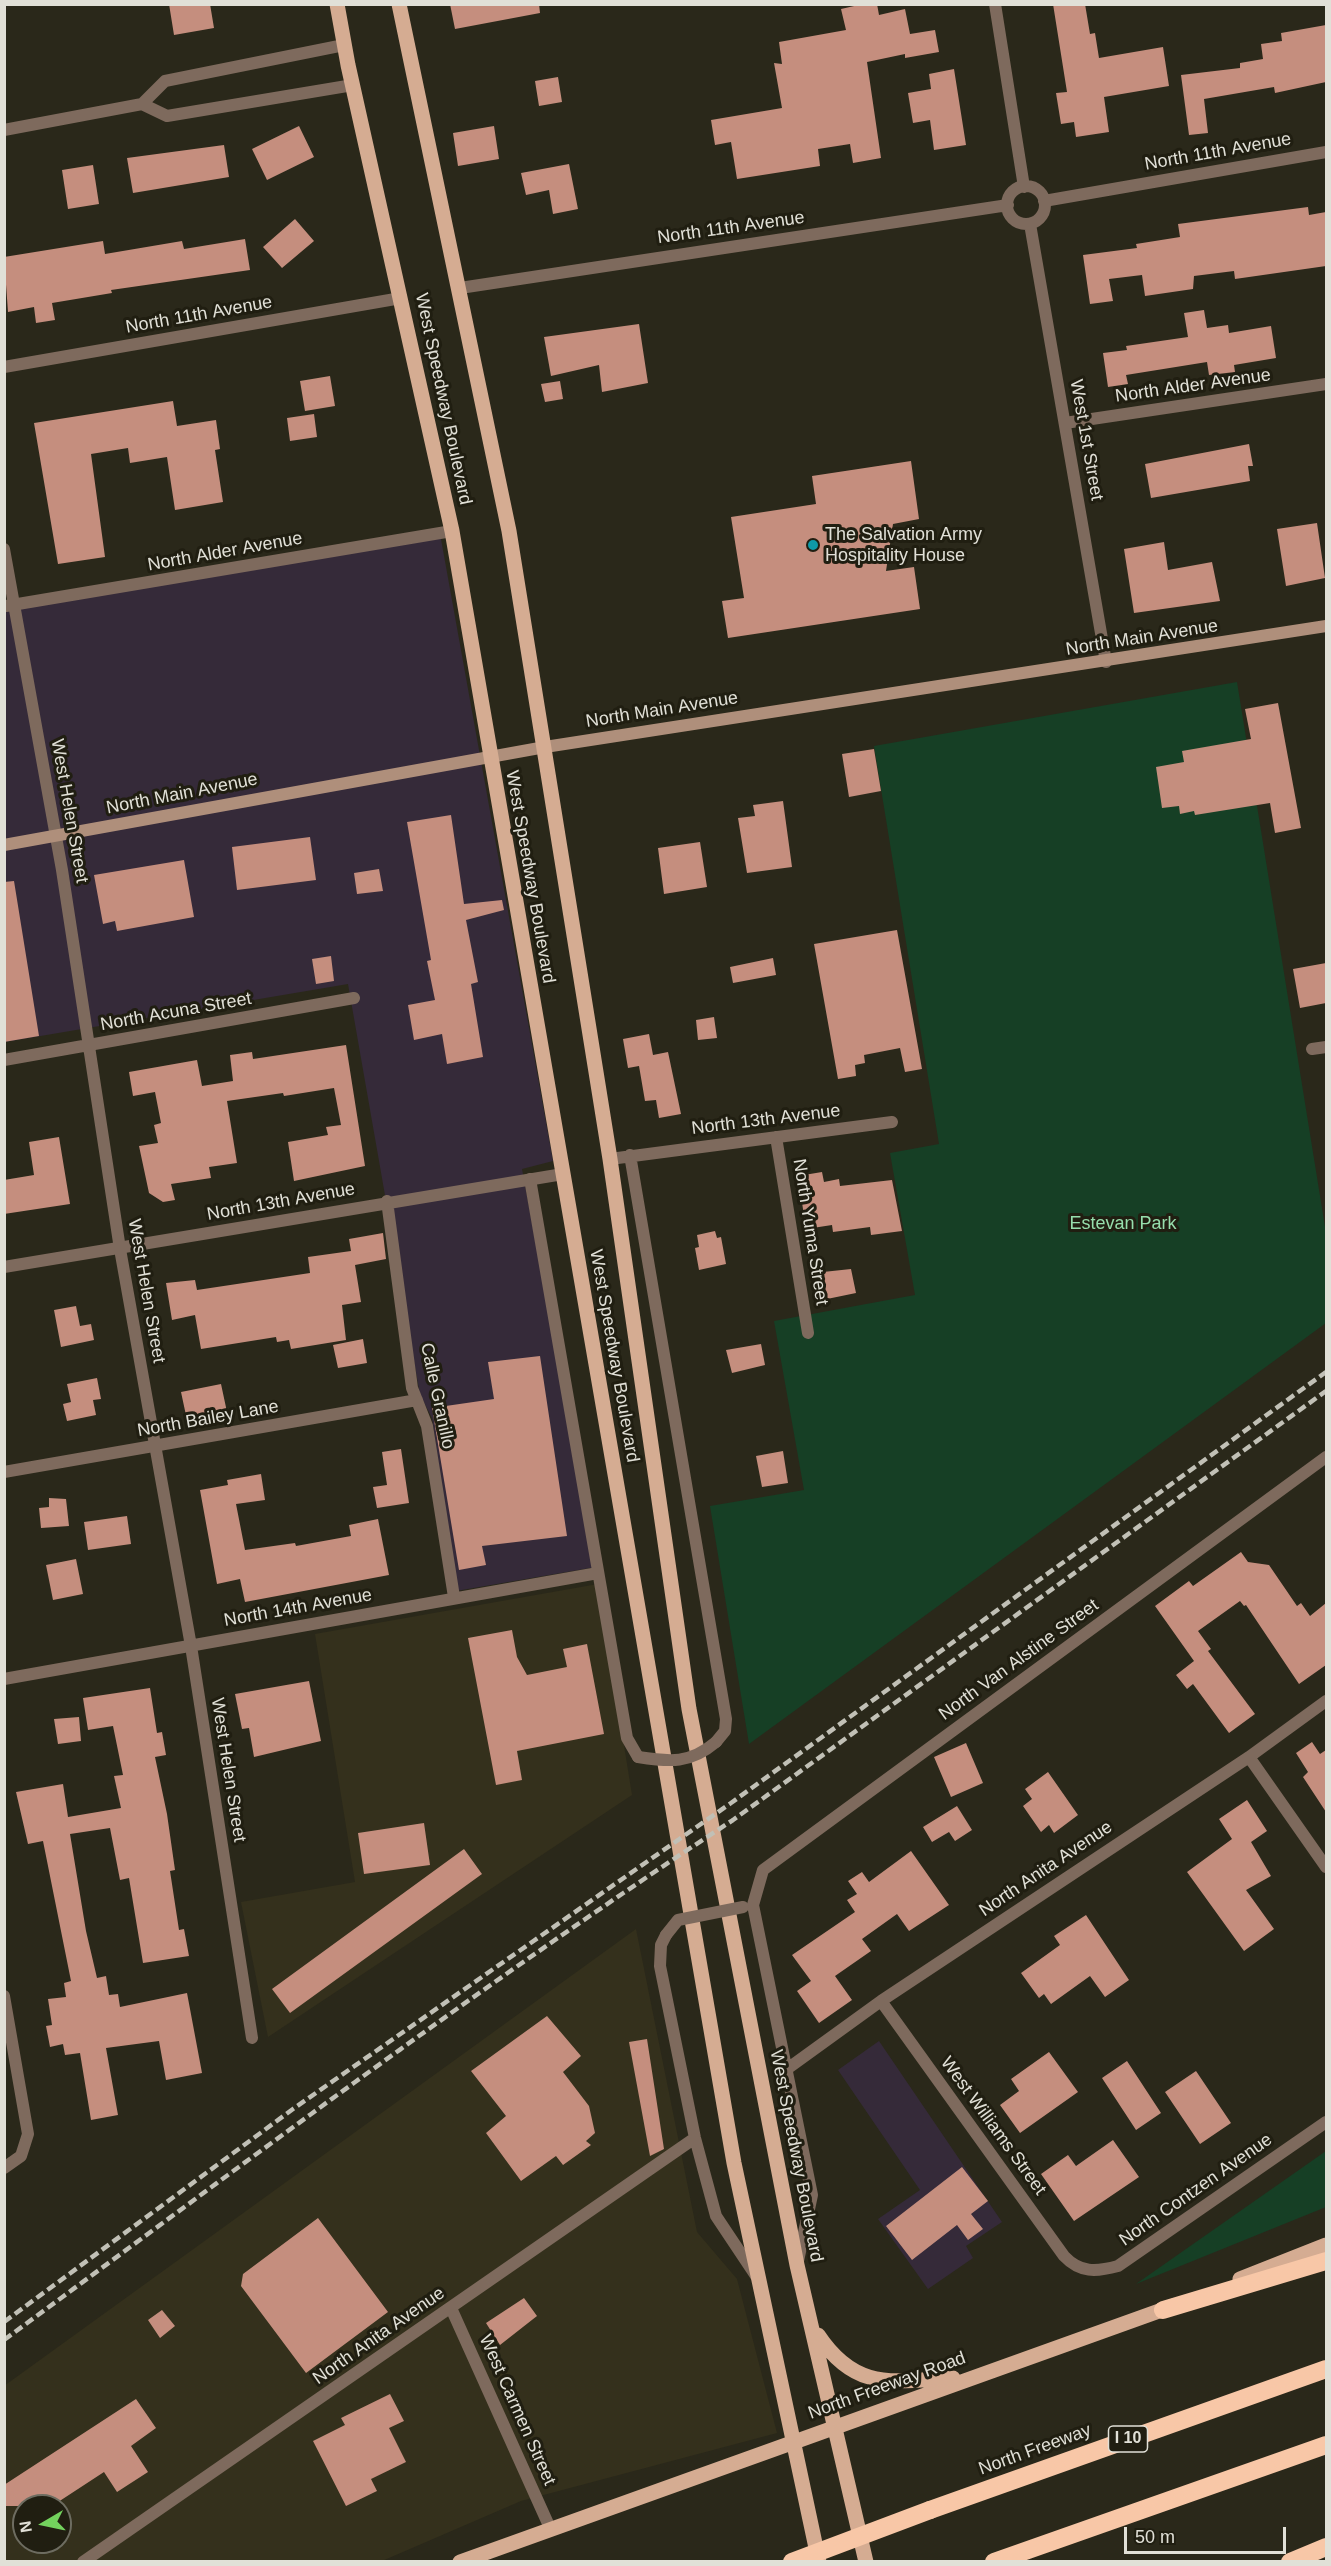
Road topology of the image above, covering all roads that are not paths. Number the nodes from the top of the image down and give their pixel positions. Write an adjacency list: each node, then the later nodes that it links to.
1 (337, 4): 4 (main road, West Speedway Boulevard)
2 (399, 4): 13 (main road, West Speedway Boulevard)
3 (995, 4): 9 (street)
4 (344, 45): 5 (main road, West Speedway Boulevard); 6 (street)
5 (352, 86): 6 (street); 14 (main road, West Speedway Boulevard)
6 (142, 104): 7 (street)
7 (4, 130)
8 (1326, 152): 10 (street, North 11th Avenue)
9 (1024, 187): 10 (street); 11 (street)
10 (1044, 201): 12 (street)
11 (1008, 205): 12 (street); 13 (street, North 11th Avenue)
12 (1029, 224): 17 (street, West 1st Street)
13 (460, 288): 23 (main road, West Speedway Boulevard)
14 (401, 298): 15 (street, North 11th Avenue); 18 (main road, West Speedway Boulevard)
15 (4, 367)
16 (1326, 384): 17 (street, North Alder Avenue)
17 (1065, 423): 22 (street, West 1st Street)
18 (452, 531): 20 (street, North Alder Avenue); 24 (main road, West Speedway Boulevard)
19 (4, 549): 20 (street, West Helen Street)
20 (8, 606): 25 (street, West Helen Street)
21 (1326, 626): 22 (main road, North Main Avenue)
22 (1106, 662): 23 (main road, North Main Avenue)
23 (545, 747): 24 (main road, North Main Avenue); 35 (main road, West Speedway Boulevard)
24 (489, 757): 25 (main road, North Main Avenue); 36 (main road, West Speedway Boulevard)
25 (56, 836): 26 (main road, North Main Avenue); 28 (street, West Helen Street)
26 (4, 845)
27 (354, 998): 28 (street, North Acuna Street)
28 (88, 1046): 31 (street, North Acuna Street); 39 (street, West Helen Street)
29 (1326, 1047): 30 (street)
30 (1312, 1050)
31 (4, 1060)
32 (892, 1122): 33 (street, North 13th Avenue)
33 (776, 1137): 34 (street, North 13th Avenue); 41 (street, North Yuma Street)
34 (630, 1155): 35 (street, North 13th Avenue); 46 (street, bridge)
35 (610, 1159): 63 (main road, West Speedway Boulevard)
36 (563, 1174): 37 (street, North 13th Avenue); 65 (main road, West Speedway Boulevard)
37 (530, 1179): 38 (street, North 13th Avenue); 46 (street)
38 (387, 1201): 39 (street, North 13th Avenue); 42 (street, Calle Granillo)
39 (120, 1249): 40 (street, North 13th Avenue); 43 (street, West Helen Street)
40 (4, 1267)
41 (808, 1333)
42 (417, 1400): 43 (street, North Bailey Lane); 47 (street, Calle Granillo)
43 (154, 1447): 45 (street, North Bailey Lane); 48 (street, West Helen Street)
44 (1326, 1457): 53 (street, North Van Alstine Street)
45 (4, 1472)
46 (598, 1573): 47 (street, North 14th Avenue)
47 (454, 1597): 48 (street, North 14th Avenue)
48 (191, 1646): 49 (street, North 14th Avenue); 56 (street, West Helen Street)
49 (4, 1679)
50 (1326, 1701): 51 (street, North Anita Avenue)
51 (1249, 1757): 52 (street); 55 (street, North Anita Avenue)
52 (1326, 1867)
53 (748, 1906): 57 (street); 59 (street, bridge)
54 (4, 1996): 60 (street)
55 (881, 2001): 57 (street, North Anita Avenue); 64 (street, West Williams Street)
56 (252, 2038)
57 (787, 2068): 63 (street)
58 (1326, 2122): 64 (street, North Contzen Avenue)
59 (695, 2138): 65 (street); 66 (street, North Anita Avenue)
60 (4, 2168)
61 (1326, 2245): 67 (main road, North Freeway Road)
62 (1326, 2261): 67 (highway)
63 (797, 2265): 68 (main road, West Speedway Boulevard)
64 (1080, 2268)
65 (756, 2276): 72 (main road, West Speedway Boulevard)
66 (451, 2308): 74 (street, West Carmen Street); 76 (street, North Anita Avenue)
67 (1163, 2310): 70 (main road, North Freeway Road)
68 (811, 2325): 70 (main road); 71 (main road, West Speedway Boulevard)
69 (1326, 2369): 78 (highway, North Freeway / I 10, bridge)
70 (969, 2377): 71 (main road, North Freeway Road)
71 (836, 2426): 72 (main road, North Freeway Road); 80 (main road, West Speedway Boulevard)
72 (793, 2442): 74 (main road, North Freeway Road); 79 (main road, West Speedway Boulevard)
73 (1326, 2445): 81 (highway)
74 (550, 2528): 77 (main road, North Freeway Road)
75 (1326, 2547): 82 (highway)
76 (83, 2562)
77 (460, 2562)
78 (792, 2562)
79 (819, 2562)
80 (866, 2562)
81 (994, 2562)
82 (1290, 2562)

